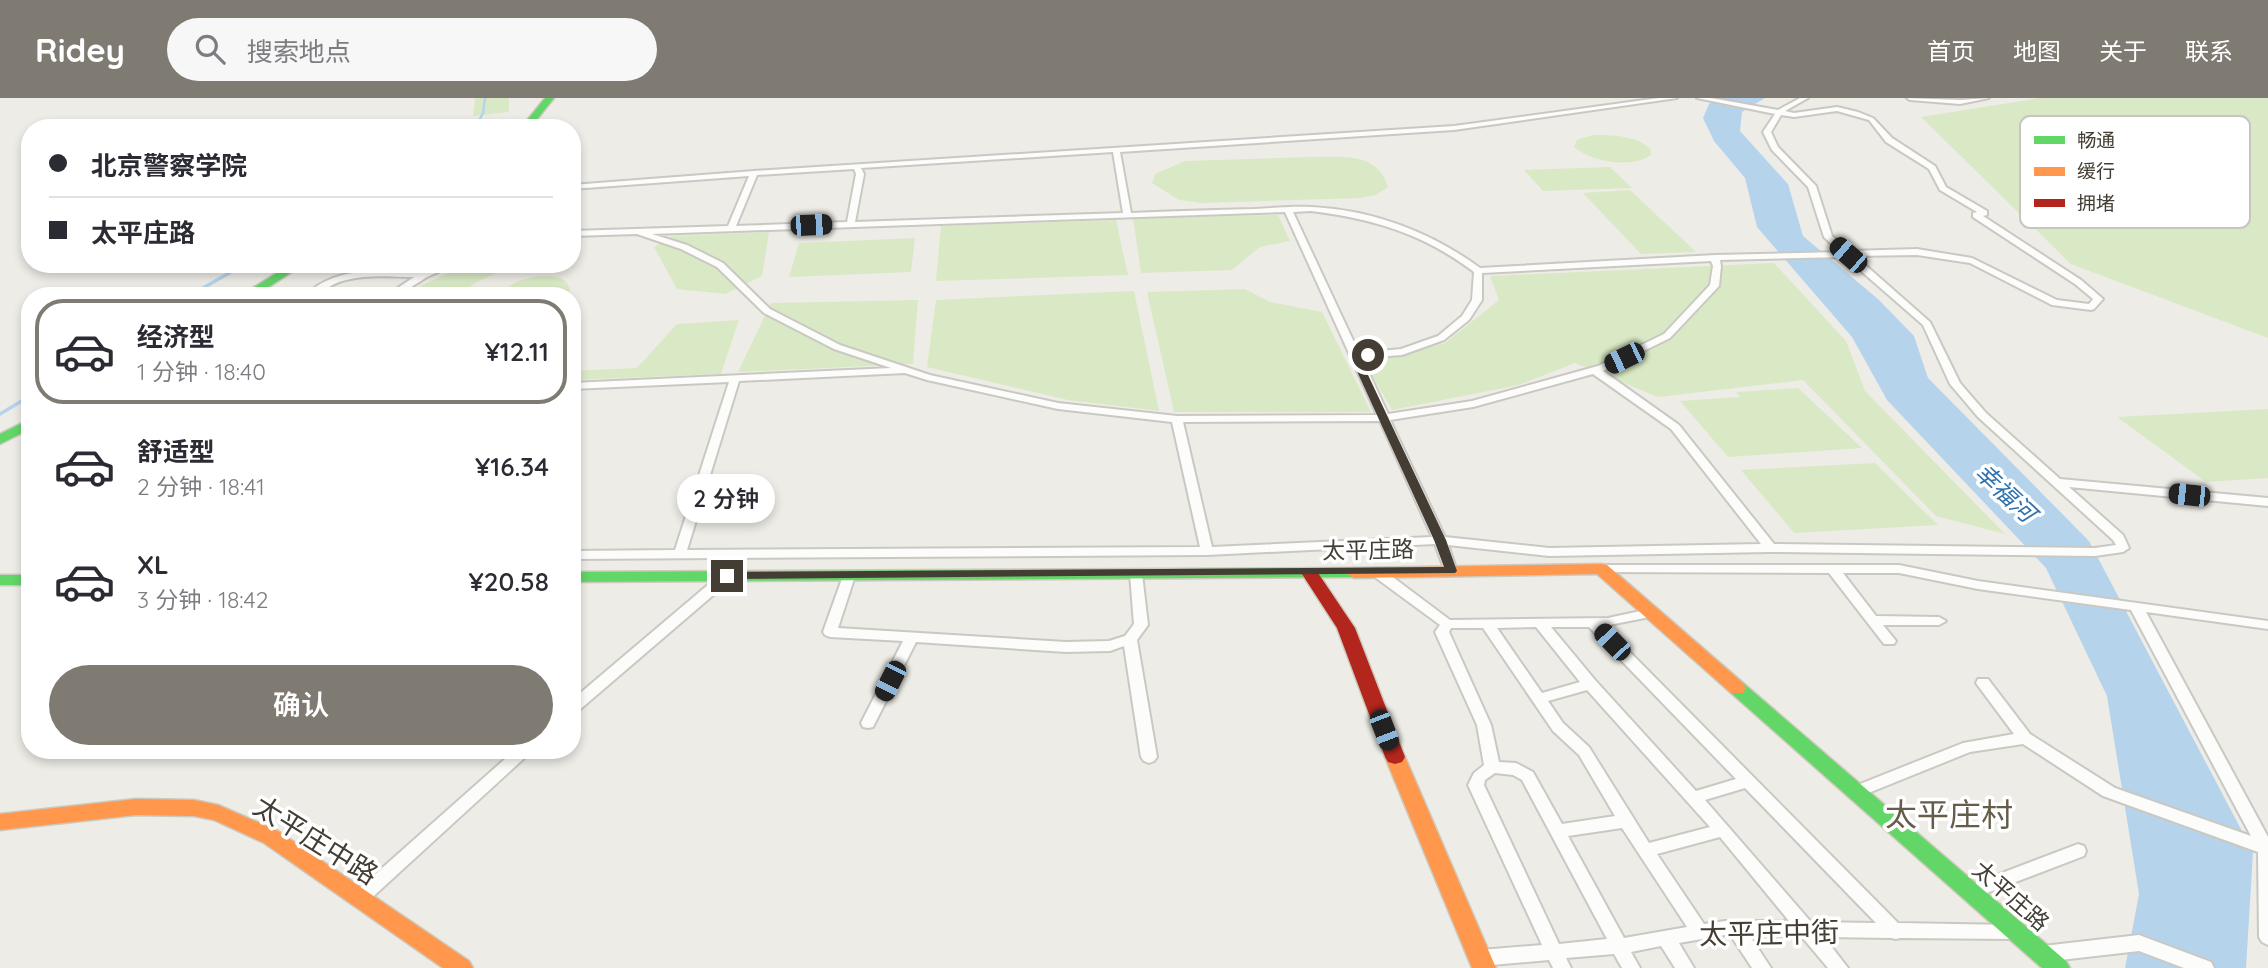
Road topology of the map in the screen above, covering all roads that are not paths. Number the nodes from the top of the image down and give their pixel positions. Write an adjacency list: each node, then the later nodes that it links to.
1 (550, 98): 10 (street)
2 (1674, 98): 11 (street)
3 (1700, 98): 9 (street)
4 (1805, 98): 9 (street)
5 (1910, 98): 8 (street)
6 (1935, 98): 7 (street)
7 (1962, 98)
8 (1986, 98)
9 (1773, 111): 22 (street); 22 (street)
10 (532, 119)
11 (1116, 150): 12 (street); 16 (street)
12 (857, 167): 13 (street); 17 (street)
13 (754, 173): 14 (street); 18 (street)
14 (581, 186)
15 (1288, 209): 16 (street); 25 (street); 34 (street)
16 (1127, 214): 17 (street)
17 (851, 224): 18 (street)
18 (731, 229): 19 (street)
19 (638, 232): 20 (street); 36 (street)
20 (581, 234)
21 (1834, 255): 22 (street); 24 (street)
22 (1848, 255): 43 (street)
23 (1715, 258): 24 (street); 25 (street); 35 (street)
24 (1769, 258)
25 (1478, 271): 34 (street)
26 (284, 273): 31 (street)
27 (341, 273): 32 (street)
28 (399, 273): 30 (street)
29 (429, 273): 30 (street)
30 (424, 275): 33 (street)
31 (261, 287)
32 (318, 287)
33 (405, 287)
34 (1355, 356): 39 (street)
35 (1595, 370): 39 (street); 46 (street)
36 (910, 371): 37 (street); 40 (street)
37 (735, 378): 38 (street); 49 (street)
38 (581, 386)
39 (1384, 418): 40 (street); 45 (street)
40 (1177, 419): 47 (street)
41 (21, 427): 42 (street)
42 (0, 440)
43 (2056, 482): 44 (street); 48 (street)
44 (2268, 502)
45 (1440, 540): 46 (street); 47 (street); 53 (street)
46 (1770, 548): 48 (street)
47 (1207, 551): 49 (street)
48 (2095, 552)
49 (680, 554): 50 (street)
50 (581, 555)
51 (1601, 569): 52 (street); 53 (street, 太平庄路); 63 (street, 太平庄路)
52 (1833, 569): 62 (street); 64 (street)
53 (1451, 571): 54 (street, 太平庄路)
54 (1377, 572): 56 (street, 太平庄路); 69 (street)
55 (1136, 574): 56 (street, 太平庄路); 58 (street, 太平庄路); 72 (street)
56 (1310, 574): 105 (street)
57 (727, 576): 58 (street, 太平庄路); 59 (street, 太平庄路); 77 (street)
58 (849, 576): 71 (street)
59 (581, 577)
60 (0, 580): 61 (street)
61 (21, 580)
62 (2133, 607): 70 (street); 91 (street)
63 (1650, 613): 66 (street); 84 (street, 太平庄路)
64 (1872, 620): 65 (street); 73 (street)
65 (1939, 621)
66 (1592, 622): 68 (street); 83 (street)
67 (1487, 623): 68 (street); 69 (street); 76 (street)
68 (1540, 623): 75 (street)
69 (1447, 624): 82 (street)
70 (2268, 625)
71 (911, 638): 72 (street); 78 (street)
72 (1130, 639): 80 (street)
73 (1889, 641)
74 (1983, 683): 79 (street)
75 (1590, 684): 76 (street); 85 (street)
76 (1539, 699): 86 (street)
77 (581, 700)
78 (868, 723)
79 (2025, 738): 84 (street); 91 (street)
80 (1149, 757)
81 (515, 759): 94 (street)
82 (1492, 767): 89 (street); 104 (street)
83 (1749, 781): 85 (street); 97 (street)
84 (1856, 792): 93 (street, 太平庄路)
85 (1693, 798): 88 (street)
86 (1626, 821): 89 (street); 90 (street)
87 (0, 822): 94 (street, 太平庄中路)
88 (1723, 830): 90 (street); 96 (street)
89 (1557, 831): 102 (street)
90 (1646, 849): 99 (street)
91 (2267, 849): 100 (street)
92 (2078, 851): 93 (street)
93 (1972, 892): 98 (street, 太平庄路)
94 (360, 898): 107 (street, 太平庄中路)
95 (1736, 929): 96 (street, 太平庄中街); 99 (street, 太平庄中街); 110 (street)
96 (1807, 930): 97 (street, 太平庄中街); 111 (street)
97 (1896, 932): 98 (street, 太平庄中街)
98 (2018, 932): 106 (street, 太平庄路)
99 (1700, 933): 101 (street, 太平庄中街)
100 (2268, 937)
101 (1666, 939): 102 (street, 太平庄中街); 109 (street)
102 (1620, 946): 104 (street, 太平庄中街); 108 (street)
103 (2156, 950): 106 (street); 112 (street)
104 (1558, 960): 105 (street, 太平庄中街)
105 (1482, 963)
106 (2053, 964)
107 (461, 968)
108 (1632, 968)
109 (1685, 968)
110 (1762, 968)
111 (1839, 968)
112 (2205, 968)

